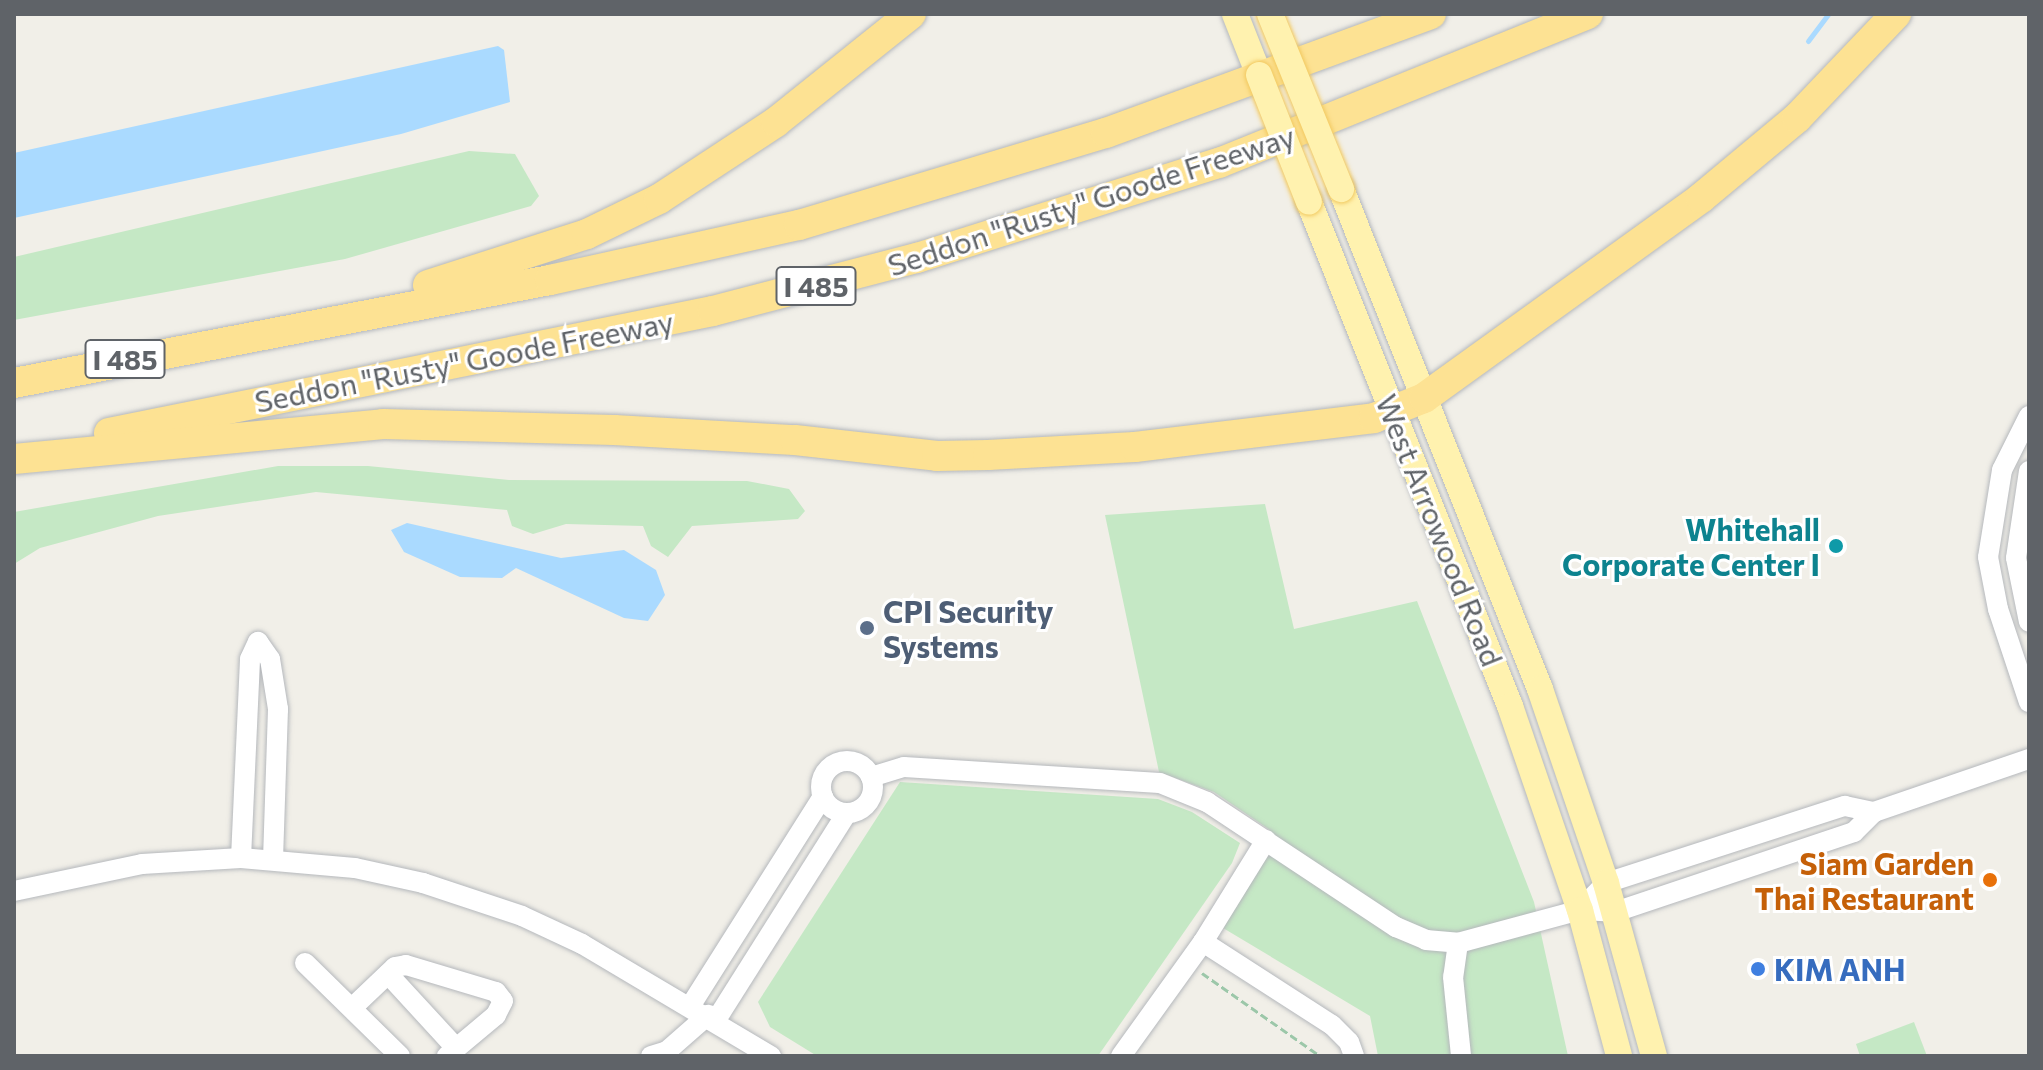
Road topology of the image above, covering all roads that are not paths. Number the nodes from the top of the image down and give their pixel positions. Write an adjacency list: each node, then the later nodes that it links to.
1 (911, 14): 7 (highway)
2 (1235, 14): 10 (main road, West Arrowood Road, bridge)
3 (1270, 14): 9 (main road, West Arrowood Road, bridge)
4 (1431, 14): 7 (highway, Seddon "Rusty" Goode Freeway / I 485)
5 (1588, 14): 12 (highway, Seddon "Rusty" Goode Freeway / I 485)
6 (1896, 14): 9 (highway)
7 (237, 336): 8 (highway, Seddon "Rusty" Goode Freeway / I 485)
8 (14, 383)
9 (1424, 398): 10 (highway); 24 (main road, West Arrowood Road)
10 (1393, 411): 12 (highway); 27 (main road, West Arrowood Road)
11 (2029, 416): 15 (street)
12 (14, 458)
13 (2029, 471): 14 (street)
14 (2029, 622)
15 (2029, 702)
16 (2029, 759): 19 (street)
17 (871, 777): 18 (street); 20 (street); 21 (street)
18 (823, 796): 20 (street); 26 (street)
19 (1874, 812): 24 (street); 28 (street)
20 (847, 813): 29 (street)
21 (1266, 840): 30 (street); 31 (street)
22 (241, 858): 23 (street); 23 (street); 25 (street)
23 (273, 859): 35 (street)
24 (1606, 883): 27 (street); 28 (main road, West Arrowood Road)
25 (14, 891)
26 (756, 901): 29 (street); 35 (street)
27 (1580, 910): 28 (street); 31 (street); 43 (main road, West Arrowood Road)
28 (1615, 912): 44 (main road, West Arrowood Road)
29 (781, 917): 35 (street)
30 (1203, 942): 40 (street); 41 (street)
31 (1458, 943): 42 (street)
32 (305, 963): 34 (street)
33 (388, 974): 34 (street); 36 (street); 36 (street)
34 (353, 1007): 37 (street)
35 (705, 1013): 38 (street); 39 (street)
36 (452, 1052)
37 (400, 1056)
38 (651, 1056)
39 (771, 1056)
40 (1121, 1056)
41 (1354, 1056)
42 (1461, 1056)
43 (1619, 1056)
44 (1654, 1056)

